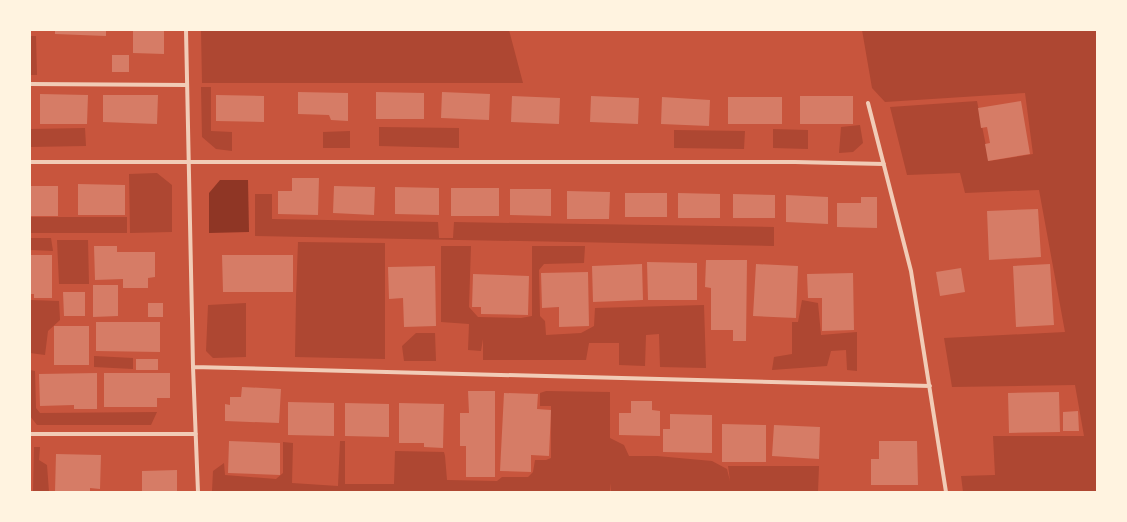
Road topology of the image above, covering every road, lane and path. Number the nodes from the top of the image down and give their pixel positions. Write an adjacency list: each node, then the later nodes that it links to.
1 (186, 30): 3 (street)
2 (30, 84): 3 (street)
3 (186, 85): 6 (street)
4 (868, 103): 7 (street)
5 (30, 162): 6 (street)
6 (189, 162): 7 (street); 8 (street)
7 (884, 164): 9 (street)
8 (194, 367): 9 (street); 11 (street)
9 (930, 386): 13 (street)
10 (30, 434): 11 (street)
11 (196, 434): 12 (street)
12 (198, 492)
13 (946, 492)

